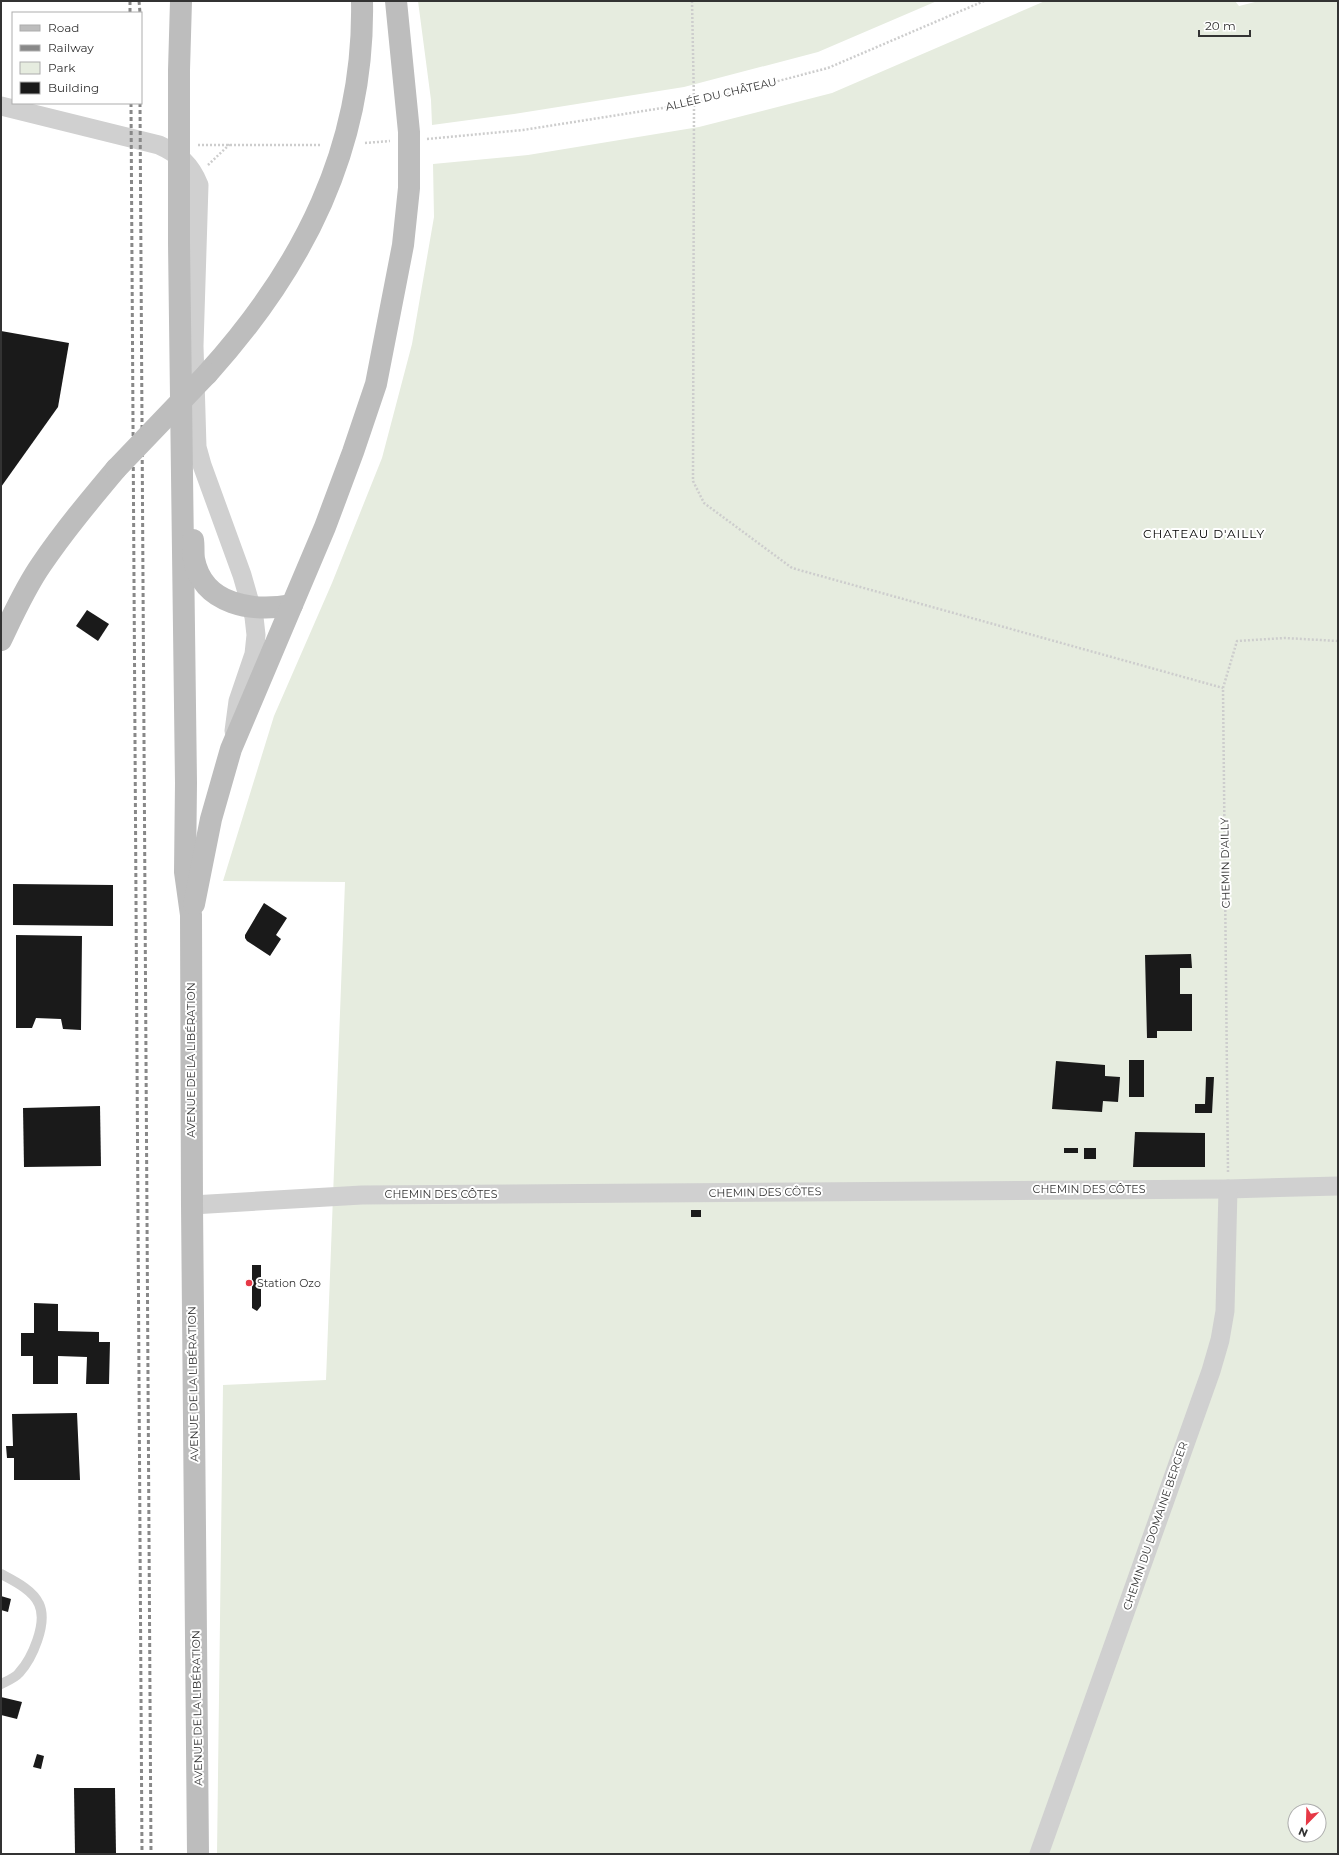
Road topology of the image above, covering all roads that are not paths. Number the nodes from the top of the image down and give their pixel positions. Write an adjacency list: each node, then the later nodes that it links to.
1 (181, 1): 5 (street)
2 (362, 1): 9 (street, bridge)
3 (396, 1): 7 (street)
4 (1, 106): 5 (street)
5 (179, 151): 6 (street); 8 (street)
6 (182, 486): 8 (street); 11 (street)
7 (292, 605): 8 (street); 10 (street)
8 (251, 607): 10 (street)
9 (1, 640)
10 (231, 749): 11 (street)
11 (191, 915): 14 (street, AVENUE DE LA LIBÉRATION)
12 (1338, 1186): 13 (street, CHEMIN DES CÔTES)
13 (1228, 1189): 14 (street, CHEMIN DES CÔTES); 18 (street, CHEMIN DU DOMAINE BERGER)
14 (192, 1205): 17 (street, AVENUE DE LA LIBÉRATION)
15 (1, 1574): 16 (lane)
16 (1, 1684)
17 (198, 1854)
18 (1039, 1854)

